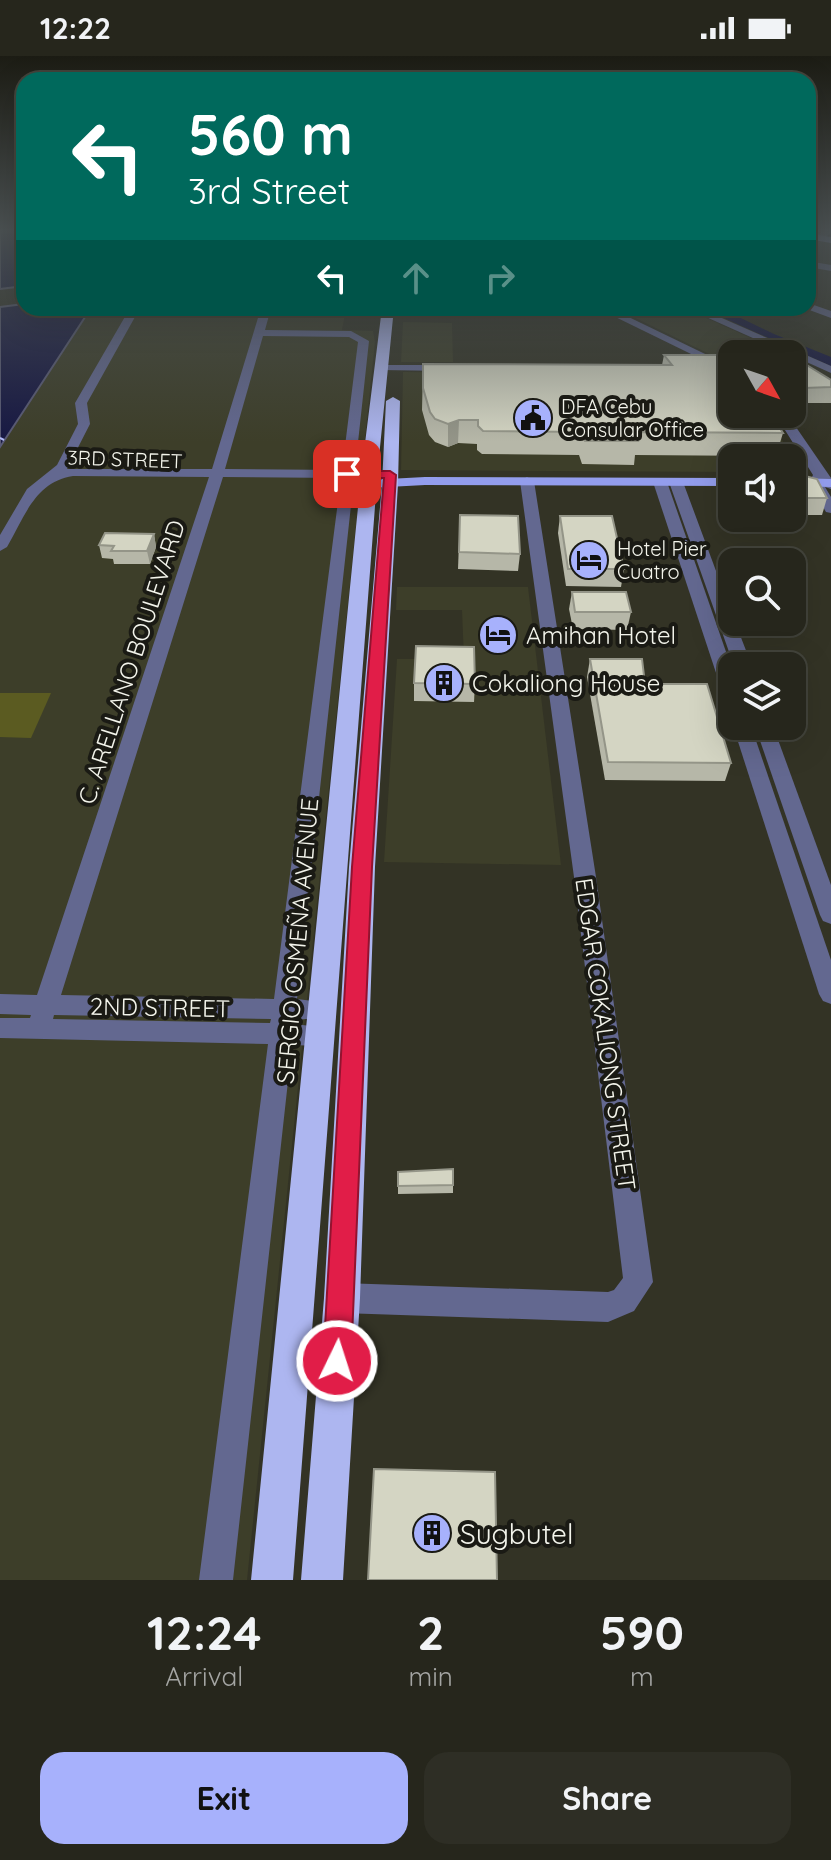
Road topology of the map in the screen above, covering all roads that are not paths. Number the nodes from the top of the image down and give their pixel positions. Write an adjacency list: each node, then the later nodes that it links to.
1 (130, 316): 17 (street)
2 (263, 316): 7 (street, C. ARELLANO BOULEVARD)
3 (388, 316): 11 (highway, SERGIO OSMEÑA AVENUE)
4 (396, 316): 11 (highway, SERGIO OSMEÑA AVENUE)
5 (619, 316): 10 (street)
6 (708, 316): 8 (street)
7 (258, 333): 18 (street, C. ARELLANO BOULEVARD); 19 (street)
8 (758, 340)
9 (806, 362): 15 (street)
10 (718, 363)
11 (389, 368): 12 (street); 19 (highway, SERGIO OSMEÑA AVENUE)
12 (460, 368)
13 (697, 368): 14 (street)
14 (718, 369)
15 (831, 370)
16 (790, 428): 21 (street)
17 (53, 475): 18 (street, 3RD STREET); 25 (street)
18 (216, 478): 19 (street, 3RD STREET); 35 (street, C. ARELLANO BOULEVARD)
19 (368, 479): 20 (main road); 36 (street); 37 (highway, SERGIO OSMEÑA AVENUE); 41 (highway, SERGIO OSMEÑA AVENUE)
20 (527, 481): 22 (main road); 41 (street, EDGAR COKALIONG STREET)
21 (825, 481): 24 (street)
22 (668, 482): 23 (main road); 26 (street); 27 (street)
23 (718, 482)
24 (831, 509)
25 (0, 547)
26 (718, 598)
27 (703, 607): 28 (street); 29 (street)
28 (718, 607)
29 (718, 652)
30 (747, 740): 33 (street)
31 (769, 740): 32 (street)
32 (831, 915)
33 (831, 994)
34 (0, 1004): 35 (street, 2ND STREET)
35 (46, 1004): 36 (street, 2ND STREET); 39 (street, C. ARELLANO BOULEVARD)
36 (285, 1009): 37 (street, 2ND STREET); 40 (street)
37 (320, 1022): 40 (street, 2ND STREET); 43 (highway, SERGIO OSMEÑA AVENUE)
38 (0, 1028): 39 (street, 2ND STREET)
39 (38, 1029): 40 (street, 2ND STREET)
40 (282, 1035): 42 (street)
41 (342, 1298): 44 (highway, SERGIO OSMEÑA AVENUE)
42 (216, 1580)
43 (272, 1580)
44 (322, 1580)

